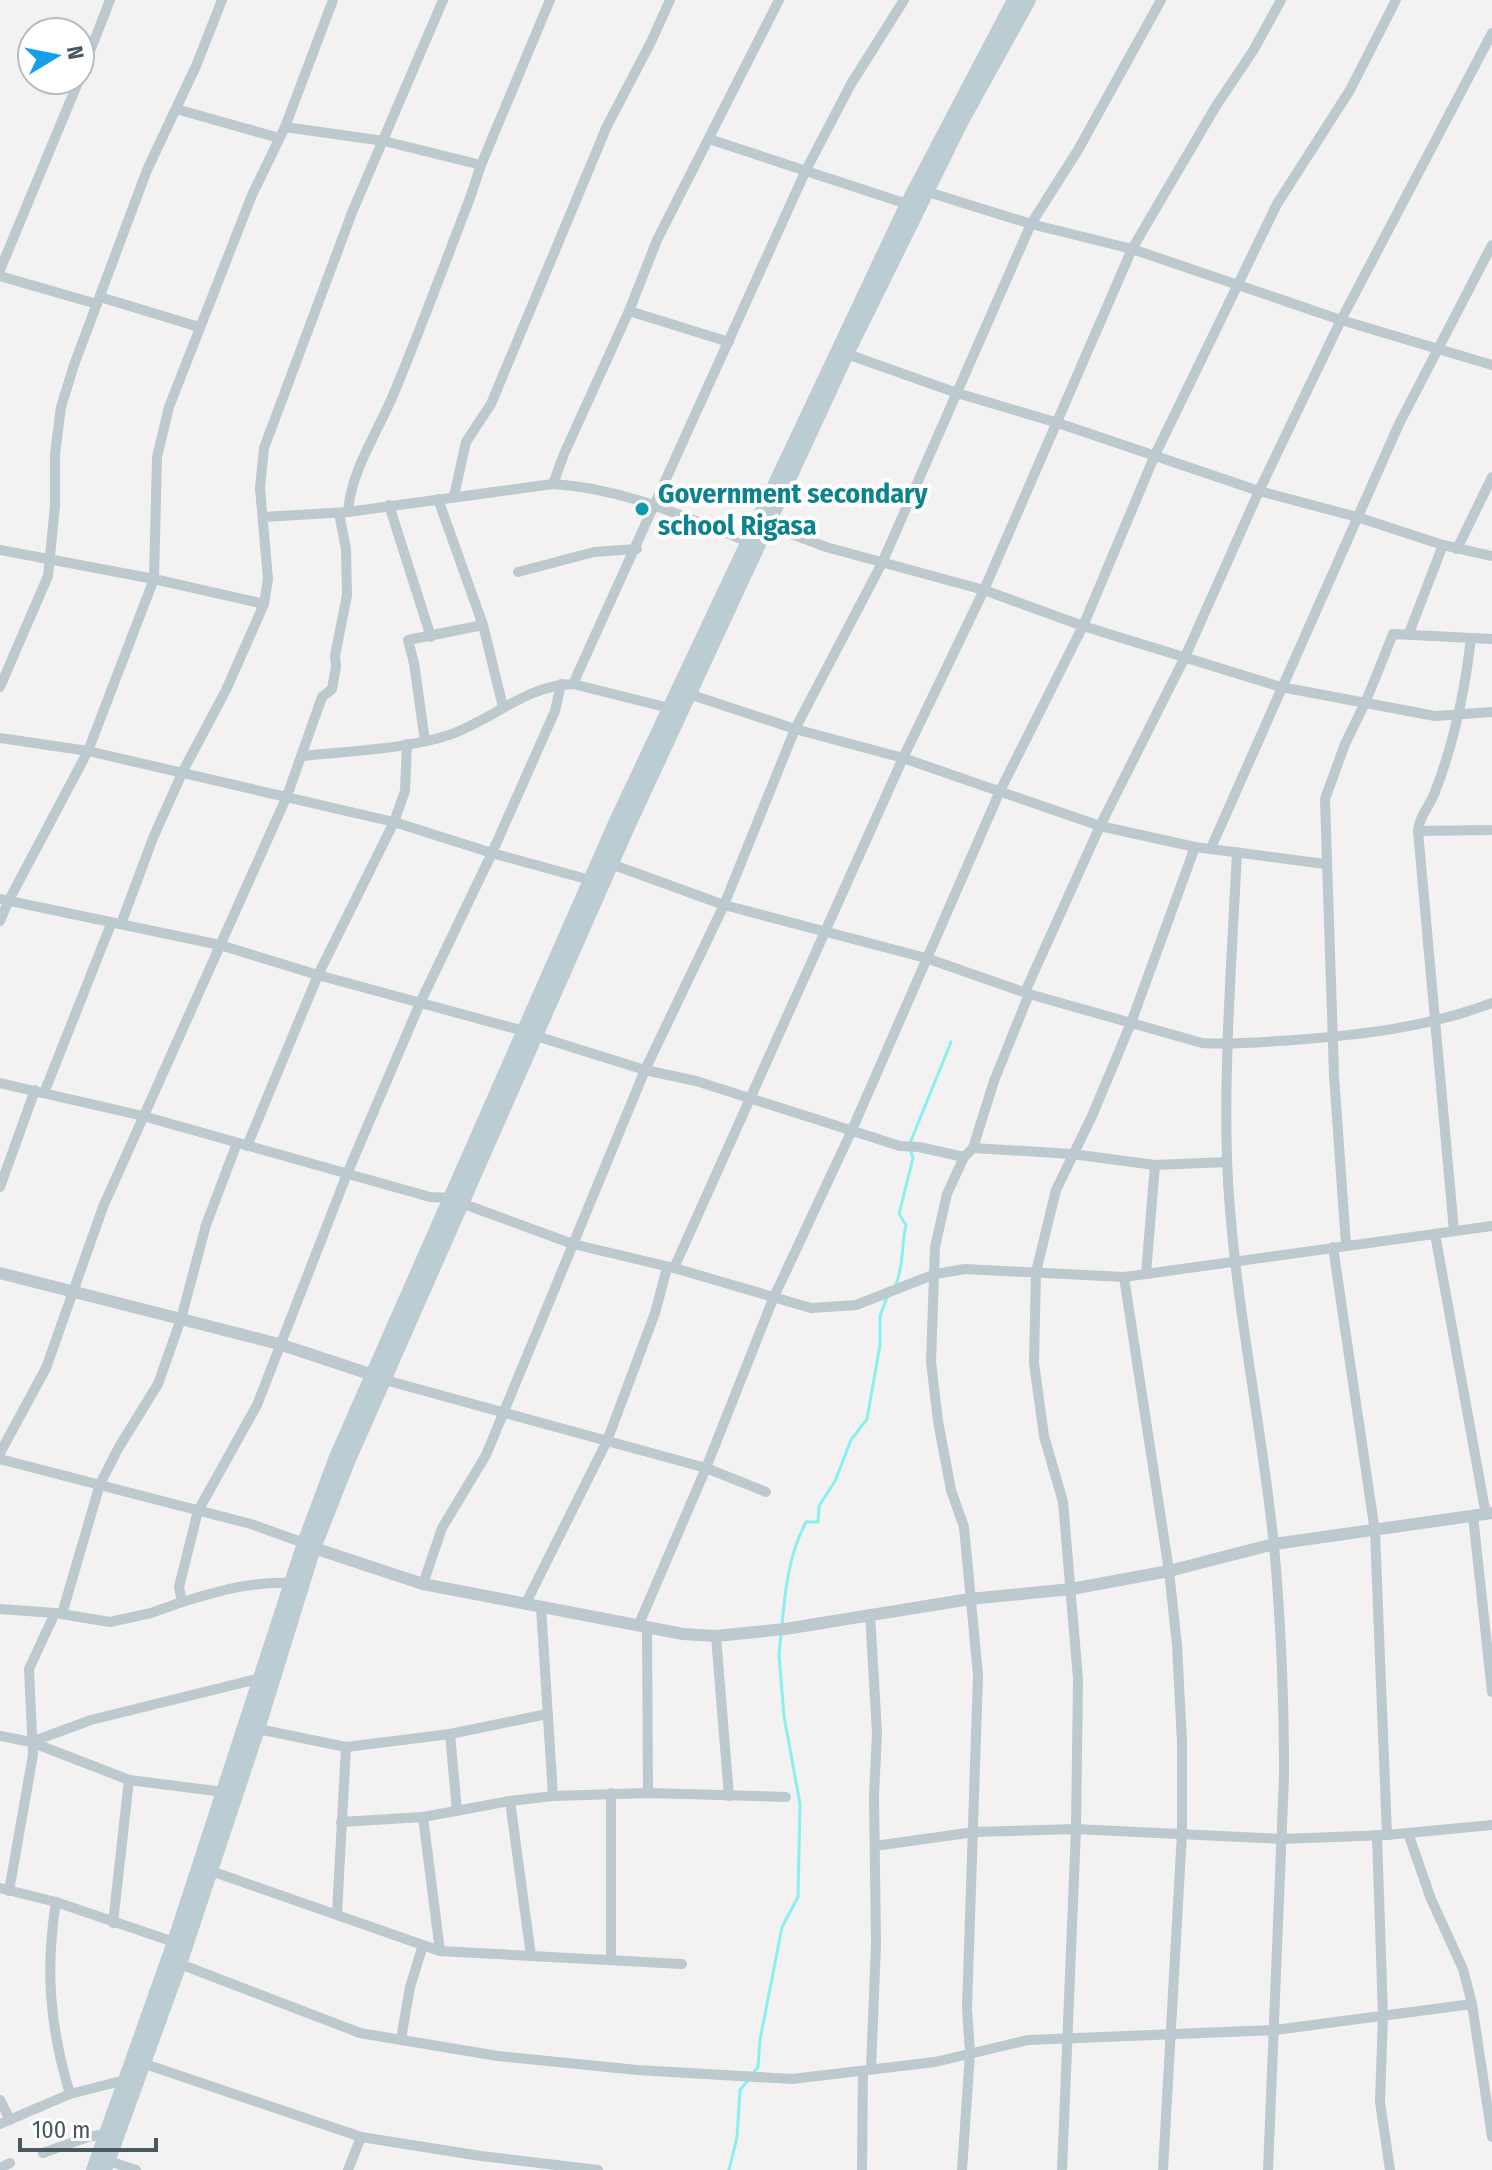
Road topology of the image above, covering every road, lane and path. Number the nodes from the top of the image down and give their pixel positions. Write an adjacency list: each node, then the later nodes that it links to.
1 (110, 0): 15 (street)
2 (222, 0): 17 (street)
3 (333, 0): 18 (street)
4 (443, 0): 21 (street)
5 (550, 0): 22 (street)
6 (670, 0): 45 (street)
7 (779, 0): 20 (street)
8 (904, 0): 23 (street)
9 (1014, 0): 25 (main road)
10 (1029, 0): 24 (main road)
11 (1161, 0): 26 (street)
12 (1281, 0): 28 (street)
13 (1396, 0): 30 (street)
14 (1492, 33): 33 (street)
15 (96, 35)
16 (72, 96): 29 (street)
17 (176, 109): 19 (street); 31 (street)
18 (285, 127): 19 (street); 21 (street)
19 (279, 138): 34 (street)
20 (709, 139): 23 (street); 32 (street)
21 (384, 141): 22 (street); 50 (street)
22 (481, 165): 49 (street)
23 (806, 170): 25 (street); 35 (street)
24 (928, 192): 26 (street); 37 (main road)
25 (907, 204): 53 (main road)
26 (1031, 224): 28 (street); 39 (street)
27 (1492, 245): 36 (street)
28 (1132, 249): 30 (street); 40 (street)
29 (0, 273): 31 (street)
30 (1238, 285): 33 (street); 41 (street)
31 (98, 300): 34 (street); 59 (street)
32 (629, 311): 35 (street); 43 (street)
33 (1341, 320): 36 (street); 44 (street)
34 (199, 327): 62 (street)
35 (729, 342): 48 (street)
36 (1438, 349): 38 (street); 51 (street)
37 (847, 354): 39 (street); 52 (main road)
38 (1492, 365)
39 (957, 393): 40 (street); 60 (street)
40 (1058, 423): 41 (street); 63 (street)
41 (1155, 455): 44 (street); 66 (street)
42 (1492, 477): 56 (street)
43 (553, 484): 45 (street); 48 (street)
44 (1259, 491): 51 (street); 71 (street)
45 (454, 496): 46 (street)
46 (438, 499): 47 (street); 65 (street)
47 (389, 505): 49 (street); 68 (street)
48 (654, 505): 53 (street); 55 (street)
49 (344, 512): 50 (street); 87 (street)
50 (263, 517): 64 (street)
51 (1357, 517): 54 (street); 75 (street)
52 (768, 525): 60 (street); 76 (main road)
53 (746, 541): 79 (main road)
54 (1443, 545): 56 (street); 67 (street)
55 (637, 549): 61 (street); 73 (street)
56 (1457, 549): 58 (street)
57 (0, 550): 59 (street)
58 (1492, 556)
59 (48, 560): 62 (street); 74 (street)
60 (882, 563): 63 (street); 82 (street)
61 (518, 572)
62 (154, 579): 64 (street); 86 (street)
63 (984, 590): 66 (street); 88 (street)
64 (264, 604): 89 (street)
65 (483, 625): 68 (street); 78 (street)
66 (1083, 626): 71 (street); 90 (street)
67 (1409, 633): 69 (street); 77 (street)
68 (431, 637): 84 (street)
69 (1471, 638): 70 (street); 81 (street)
70 (1492, 639)
71 (1185, 657): 75 (street); 93 (street)
72 (561, 684): 73 (street); 78 (street); 99 (street)
73 (573, 684): 79 (street)
74 (0, 687)
75 (1281, 687): 77 (street); 97 (street)
76 (689, 694): 82 (street); 100 (main road)
77 (1366, 701): 81 (street); 101 (street)
78 (503, 707): 84 (street)
79 (669, 708): 102 (main road)
80 (1492, 712): 81 (street)
81 (1459, 715): 95 (street)
82 (795, 729): 88 (street); 104 (street)
83 (0, 738): 86 (street)
84 (425, 741): 85 (street)
85 (407, 744): 87 (street); 92 (street)
86 (88, 751): 89 (street); 103 (street)
87 (303, 756): 91 (street)
88 (903, 758): 90 (street); 107 (street)
89 (183, 771): 91 (street); 106 (street)
90 (1000, 791): 93 (street); 109 (street)
91 (287, 796): 92 (street); 108 (street)
92 (394, 822): 99 (street); 110 (street)
93 (1100, 826): 96 (street); 111 (street)
94 (1492, 830): 95 (street)
95 (1418, 831): 114 (street)
96 (1195, 847): 97 (street); 115 (street)
97 (1211, 848): 98 (street)
98 (1237, 852): 101 (street); 118 (street)
99 (492, 853): 102 (street); 112 (street)
100 (611, 864): 104 (street); 116 (main road)
101 (1325, 864): 117 (street)
102 (590, 880): 116 (main road)
103 (4, 899): 105 (street); 106 (street)
104 (724, 905): 107 (street); 119 (street)
105 (0, 921)
106 (116, 924): 108 (street); 121 (street)
107 (827, 931): 109 (street); 122 (street)
108 (220, 945): 110 (street); 123 (street)
109 (926, 958): 111 (street); 124 (street)
110 (318, 975): 112 (street); 125 (street)
111 (1027, 993): 115 (street); 126 (street)
112 (420, 1003): 116 (street); 131 (street)
113 (1492, 1003): 114 (street)
114 (1436, 1022): 117 (street); 135 (street)
115 (1131, 1023): 118 (street); 127 (street)
116 (530, 1034): 119 (street); 133 (main road)
117 (1334, 1037): 118 (street); 138 (street)
118 (1227, 1045): 129 (street)
119 (645, 1070): 122 (street); 137 (street)
120 (0, 1083): 121 (street)
121 (40, 1092): 123 (street); 132 (street)
122 (748, 1099): 124 (street); 141 (street)
123 (143, 1116): 125 (street); 147 (street)
124 (852, 1130): 128 (street); 148 (street)
125 (242, 1145): 131 (street); 149 (street)
126 (973, 1148): 127 (street); 128 (street)
127 (1072, 1154): 130 (street); 142 (street)
128 (964, 1157): 144 (street)
129 (1227, 1162): 130 (street); 140 (street)
130 (1155, 1165): 145 (street)
131 (347, 1174): 133 (street); 150 (street)
132 (0, 1187)
133 (455, 1200): 137 (street); 151 (main road)
134 (1492, 1226): 135 (street)
135 (1454, 1231): 136 (street)
136 (1435, 1234): 138 (street); 159 (street)
137 (573, 1244): 141 (street); 152 (street)
138 (1346, 1245): 139 (street)
139 (1333, 1247): 140 (street); 161 (street)
140 (1235, 1261): 145 (street); 162 (street)
141 (671, 1268): 148 (street); 153 (street)
142 (1036, 1272): 144 (street); 146 (street); 167 (street)
143 (0, 1273): 147 (street)
144 (935, 1274): 148 (street); 168 (street)
145 (1146, 1274): 146 (street)
146 (1124, 1277): 164 (street)
147 (75, 1291): 149 (street); 154 (street)
148 (773, 1299): 155 (street)
149 (181, 1319): 150 (street); 156 (street)
150 (279, 1344): 151 (street); 158 (street)
151 (379, 1377): 152 (street); 163 (main road)
152 (502, 1413): 153 (street); 166 (street)
153 (607, 1441): 155 (street); 170 (street)
154 (0, 1456): 156 (street)
155 (706, 1468): 157 (street); 175 (street)
156 (100, 1484): 158 (street); 173 (street)
157 (766, 1492)
158 (198, 1511): 163 (street); 169 (street)
159 (1489, 1514): 160 (street)
160 (1473, 1516): 161 (street); 179 (street)
161 (1375, 1532): 162 (street); 202 (street)
162 (1274, 1544): 164 (street); 203 (street)
163 (309, 1546): 165 (main road); 166 (street); 177 (main road)
164 (1169, 1571): 167 (street); 200 (street)
165 (291, 1583): 169 (street); 177 (main road)
166 (423, 1584): 170 (street)
167 (1071, 1589): 168 (street); 198 (street)
168 (970, 1599): 174 (street); 199 (street)
169 (182, 1602): 173 (street)
170 (526, 1603): 171 (street)
171 (541, 1607): 175 (street); 180 (street)
172 (0, 1609): 173 (street)
173 (58, 1614): 184 (street)
174 (870, 1614): 176 (street); 204 (street)
175 (643, 1625): 176 (street); 189 (street)
176 (716, 1636): 191 (street)
177 (279, 1641): 178 (main road); 181 (main road)
178 (261, 1678): 184 (street); 187 (main road)
179 (1492, 1692)
180 (547, 1714): 182 (street); 190 (street)
181 (258, 1729): 185 (street); 205 (main road)
182 (450, 1734): 185 (street); 194 (street)
183 (0, 1736): 184 (street)
184 (31, 1742): 186 (street); 206 (street)
185 (346, 1747): 196 (street)
186 (129, 1780): 187 (street); 209 (street)
187 (224, 1792): 210 (main road)
188 (611, 1793): 189 (street); 190 (street); 214 (street)
189 (648, 1793): 191 (street)
190 (553, 1796): 193 (street)
191 (729, 1796): 192 (street)
192 (786, 1797)
193 (510, 1801): 194 (street); 213 (street)
194 (457, 1811): 195 (street)
195 (423, 1817): 196 (street); 212 (street)
196 (341, 1822): 208 (street)
197 (1492, 1825): 201 (street)
198 (1076, 1829): 199 (street); 200 (street); 221 (street)
199 (974, 1832): 204 (street); 223 (street)
200 (1182, 1833): 203 (street); 220 (street)
201 (1408, 1833): 202 (street); 217 (street)
202 (1382, 1835): 203 (street); 218 (street)
203 (1281, 1839): 219 (street)
204 (875, 1846): 225 (street)
205 (211, 1871): 208 (street); 215 (main road)
206 (5, 1889): 207 (street)
207 (56, 1902): 209 (street); 227 (street)
208 (337, 1913): 211 (street)
209 (113, 1923): 210 (street)
210 (174, 1942): 226 (main road)
211 (423, 1945): 212 (street); 222 (street)
212 (440, 1951): 213 (street)
213 (531, 1956): 214 (street)
214 (611, 1959): 216 (street)
215 (180, 1964): 222 (street); 224 (main road)
216 (682, 1964)
217 (1472, 2004): 218 (street); 229 (street)
218 (1383, 2016): 219 (street); 246 (street)
219 (1275, 2030): 220 (street); 245 (street)
220 (1171, 2033): 221 (street); 244 (street)
221 (1068, 2037): 223 (street); 243 (street)
222 (401, 2039): 225 (street)
223 (970, 2053): 225 (street); 242 (street)
224 (142, 2063): 232 (street); 235 (main road)
225 (867, 2070): 241 (street)
226 (125, 2080): 227 (street); 231 (main road)
227 (70, 2094): 230 (street)
228 (0, 2100): 230 (street)
229 (1491, 2120): 233 (street)
230 (5, 2122)
231 (106, 2134): 234 (street); 237 (main road)
232 (361, 2137): 236 (street); 239 (street)
233 (1492, 2137)
234 (43, 2153)
235 (107, 2165): 238 (street)
236 (586, 2169): 240 (street)
237 (93, 2170)
238 (136, 2170)
239 (348, 2170)
240 (598, 2170)
241 (862, 2170)
242 (962, 2170)
243 (1062, 2170)
244 (1163, 2170)
245 (1268, 2170)
246 (1390, 2170)

